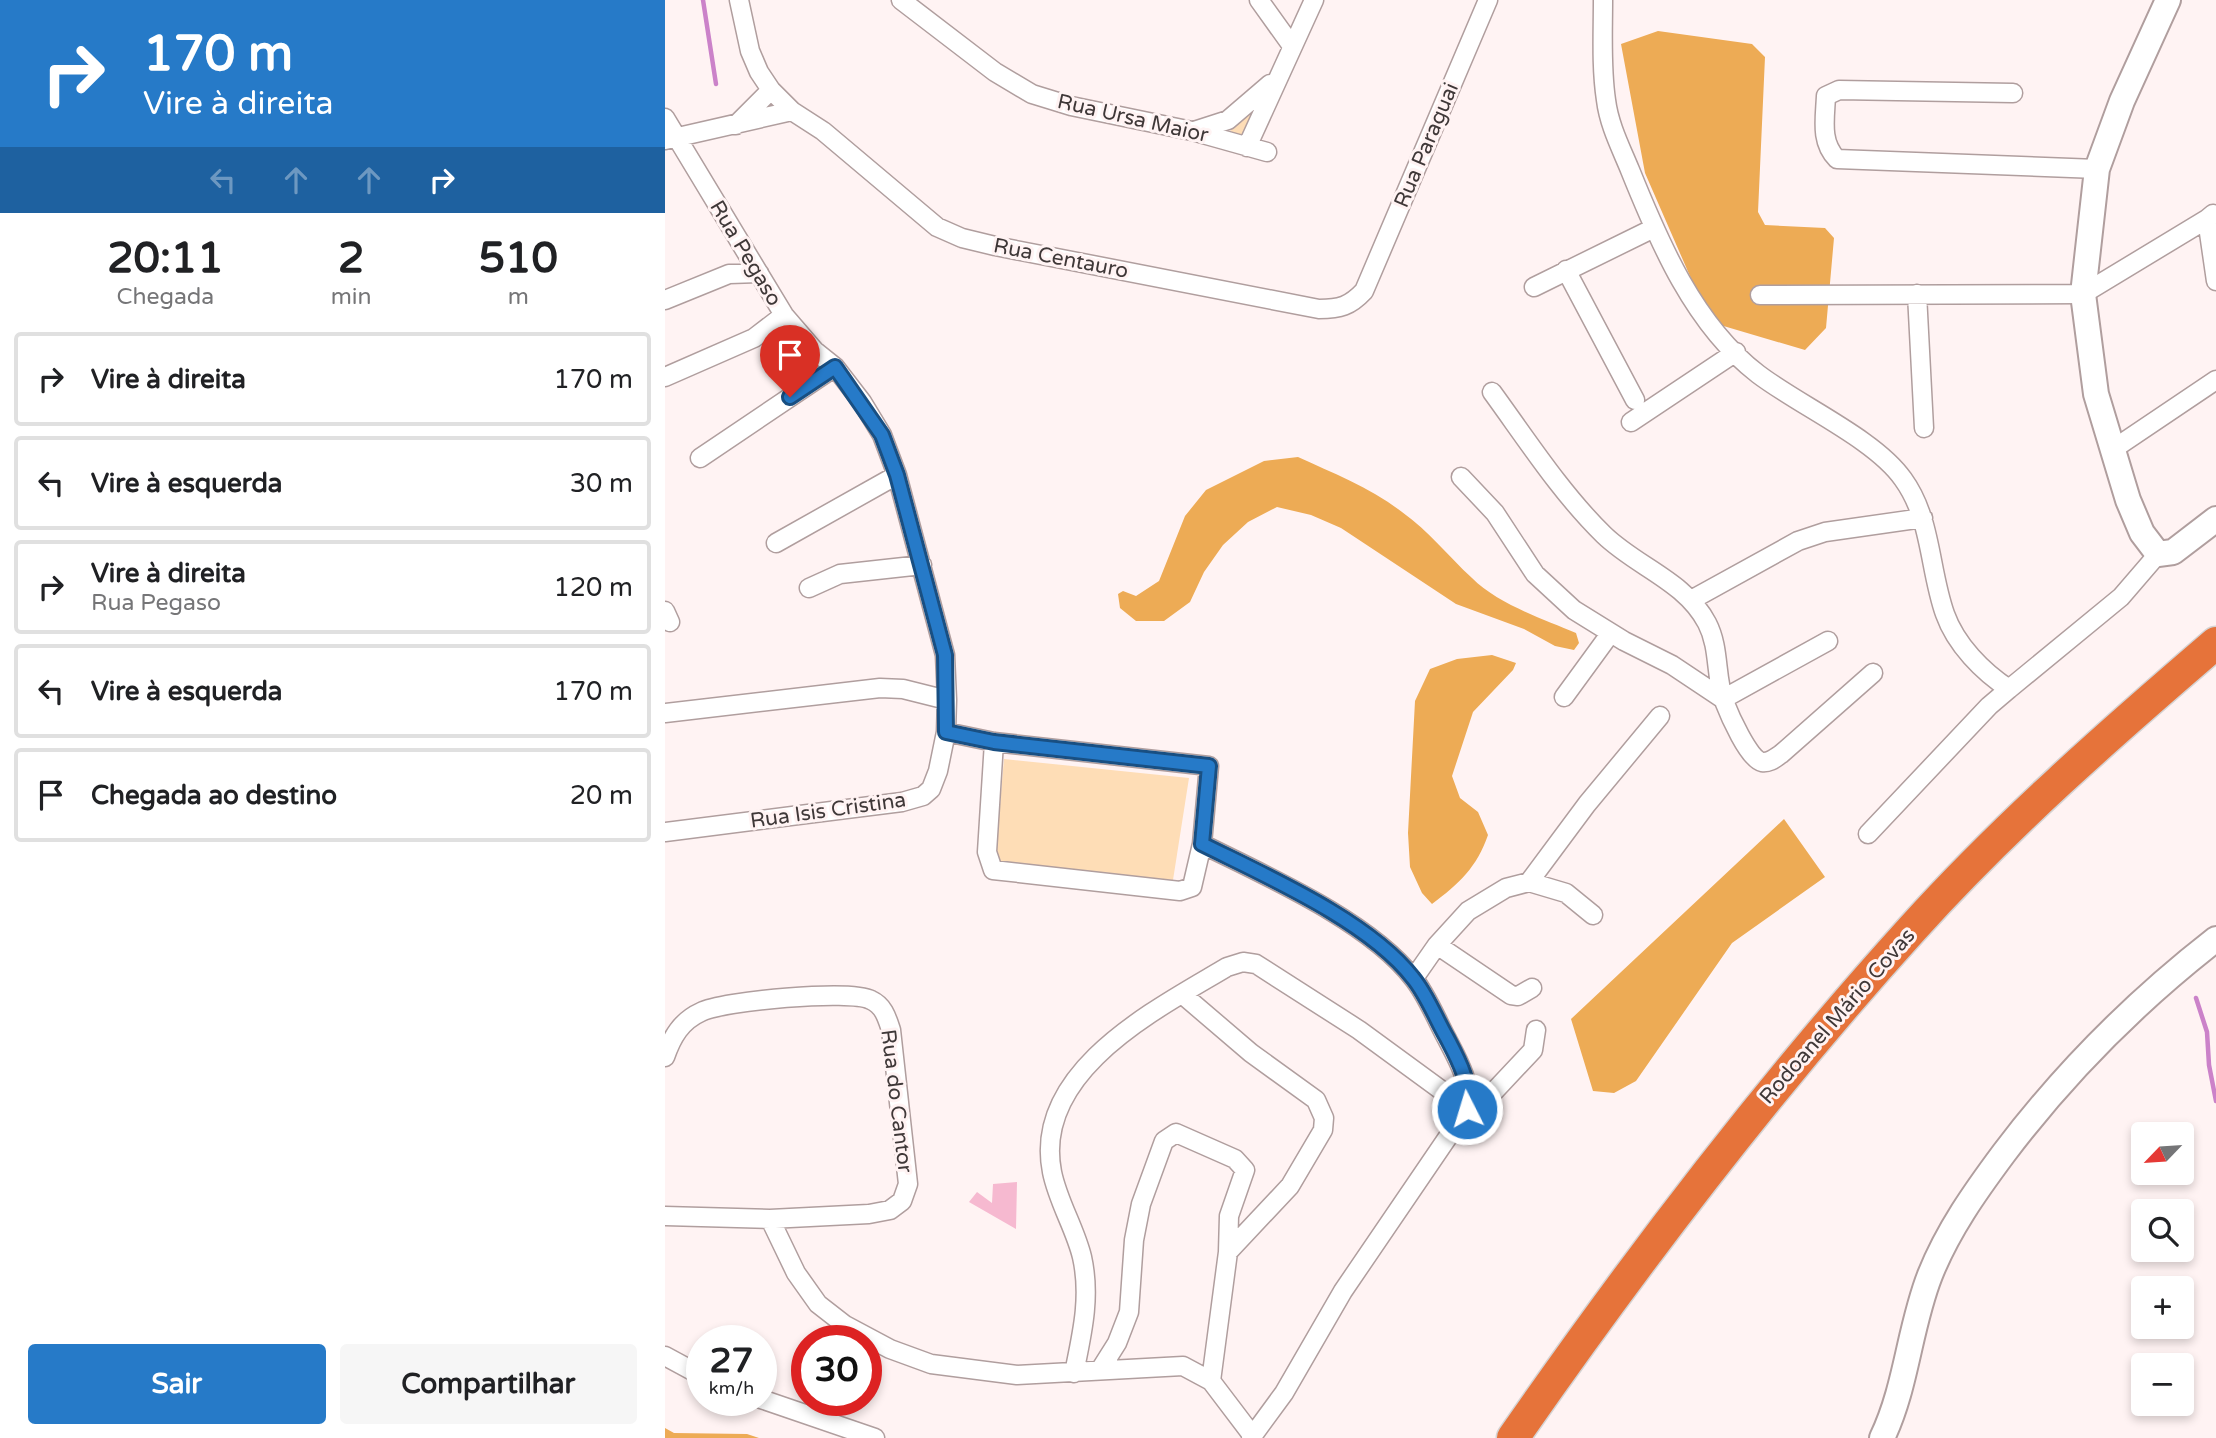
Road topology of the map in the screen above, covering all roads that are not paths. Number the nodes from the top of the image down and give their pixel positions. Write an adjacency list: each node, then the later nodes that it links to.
1 (739, 0): 10 (street, Rua Centauro)
2 (901, 0): 15 (street, Rua Ursa Maior)
3 (1259, 0): 8 (street)
4 (1314, 0): 8 (street)
5 (1488, 0): 26 (street, Rua Paraguai)
6 (1603, 0): 21 (street)
7 (2168, 0): 19 (main road)
8 (1292, 46): 9 (street)
9 (1276, 80): 15 (street); 17 (street)
10 (771, 90): 12 (street, Rua Centauro); 14 (street)
11 (2013, 93): 19 (street)
12 (792, 111): 14 (street); 26 (street, Rua Centauro)
13 (665, 118): 16 (street, Rua Pegaso)
14 (736, 125): 16 (street)
15 (1192, 131): 17 (street, Rua Ursa Maior)
16 (671, 139): 23 (street, Rua Pegaso)
17 (1247, 147): 18 (street, Rua Ursa Maior)
18 (1267, 152)
19 (2097, 169): 27 (main road)
20 (2211, 216): 24 (street); 27 (street)
21 (1654, 228): 22 (street); 32 (street)
22 (1566, 270): 25 (street); 37 (street)
23 (759, 273): 30 (street); 31 (street, Rua Pegaso)
24 (2216, 281)
25 (1534, 287)
26 (1364, 291)
27 (2083, 294): 29 (street); 40 (main road)
28 (1760, 295): 29 (street)
29 (1917, 295): 39 (street)
30 (665, 300)
31 (783, 315): 33 (street, Rua Pegaso); 34 (street)
32 (1736, 352): 38 (street); 44 (street)
33 (835, 367): 41 (street); 42 (street, Rua Pegaso)
34 (665, 377)
35 (2216, 380): 40 (street)
36 (1492, 392): 50 (street)
37 (1635, 400)
38 (1631, 422)
39 (1924, 428)
40 (2112, 450): 47 (main road)
41 (700, 458)
42 (897, 475): 46 (street); 48 (street, Rua Pegaso)
43 (1461, 477): 51 (street)
44 (1923, 518): 50 (street); 55 (street)
45 (2216, 519): 47 (main road)
46 (776, 543)
47 (2158, 554): 55 (street)
48 (922, 565): 49 (street); 58 (street, Rua Pegaso)
49 (809, 588)
50 (1693, 598): 57 (street)
51 (1610, 634): 56 (street); 57 (street)
52 (1828, 641): 57 (street)
53 (2216, 643): 87 (highway, Rodoanel Mário Covas)
54 (1873, 673): 57 (street)
55 (2009, 689): 64 (street)
56 (1564, 696)
57 (1723, 699)
58 (947, 700): 59 (street); 61 (street, Rua Pegaso)
59 (665, 713)
60 (1660, 716): 66 (street)
61 (946, 732): 62 (street); 63 (street, Rua Isis Cristina)
62 (994, 742): 65 (street); 65 (street)
63 (665, 832)
64 (1868, 834)
65 (1202, 844): 70 (street)
66 (1529, 882): 67 (street); 69 (street)
67 (1593, 915)
68 (2216, 939): 88 (main road)
69 (1437, 945): 70 (street); 71 (street)
70 (1414, 978): 75 (street)
71 (1532, 989)
72 (1182, 994): 75 (street); 78 (street); 82 (street)
73 (1536, 1030): 75 (street)
74 (665, 1057): 77 (street, Rua do Cantor)
75 (1467, 1109): 85 (street)
76 (665, 1216): 77 (street, Rua do Cantor)
77 (770, 1219): 82 (street)
78 (1228, 1252): 81 (street); 83 (street)
79 (665, 1356): 80 (street)
80 (686, 1367)
81 (1100, 1370): 82 (street); 83 (street)
82 (1074, 1373)
83 (1211, 1381): 85 (street)
84 (777, 1404): 86 (street)
85 (1251, 1437)
86 (875, 1438)
87 (1513, 1438)
88 (1882, 1438)

